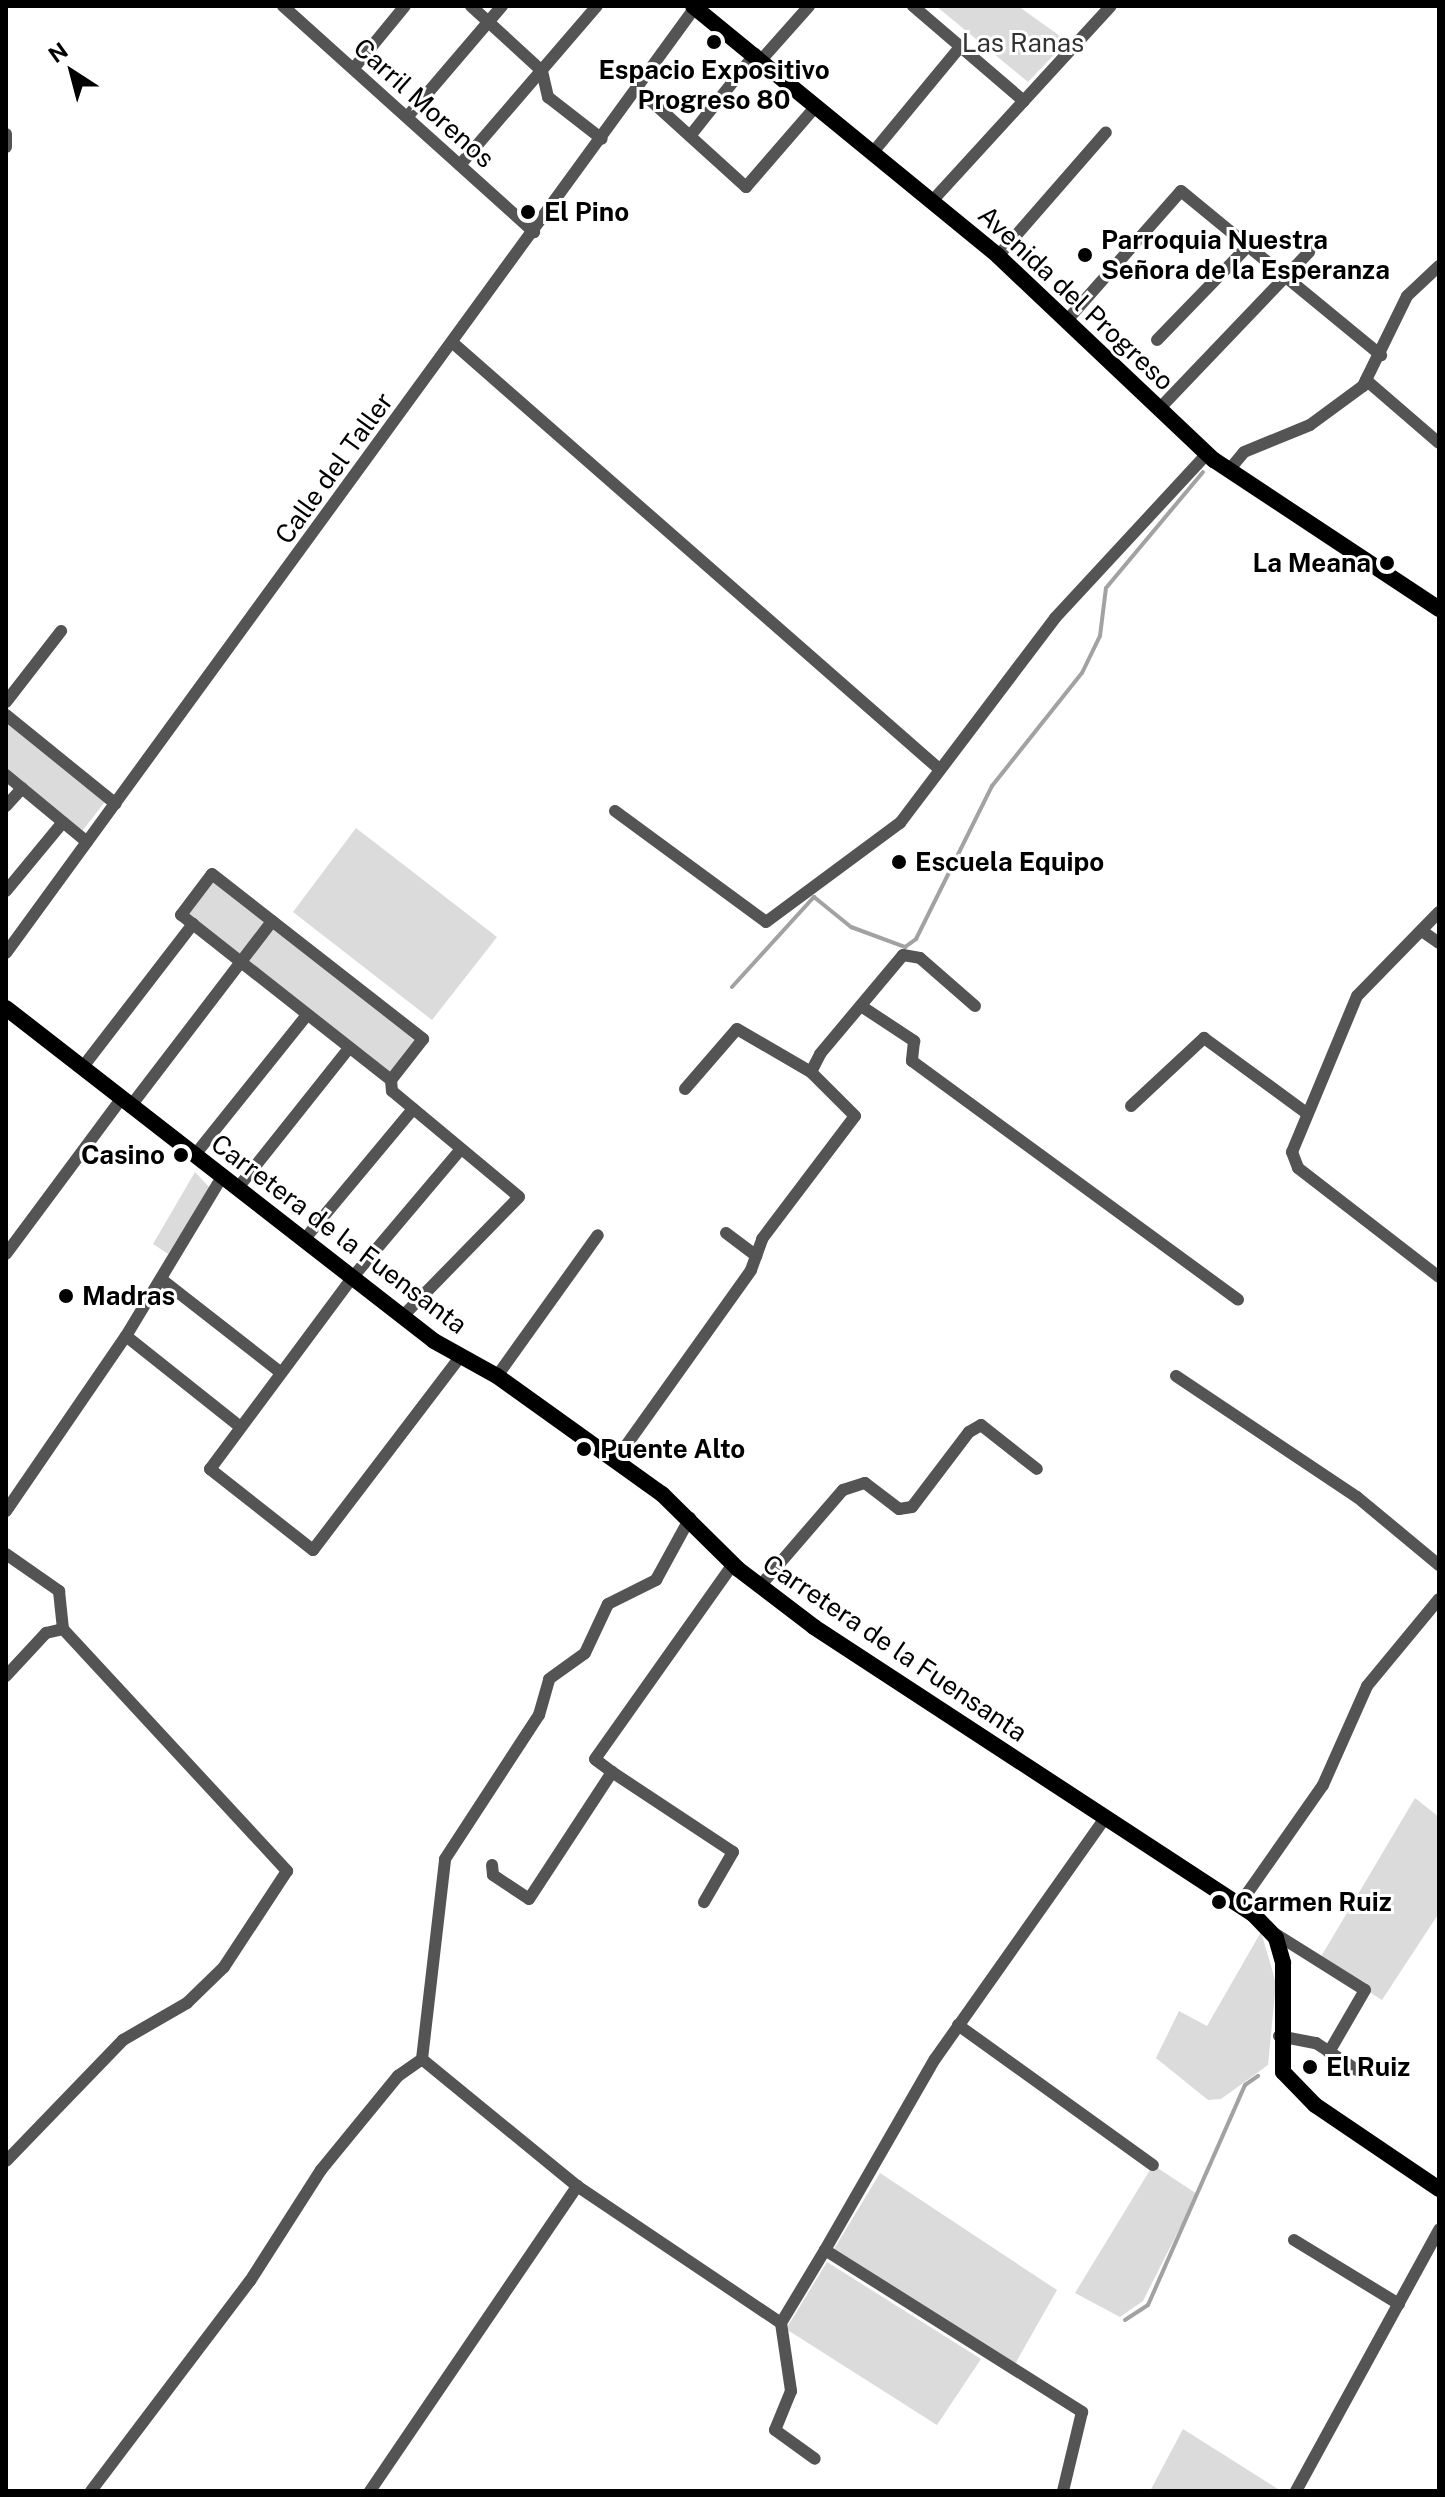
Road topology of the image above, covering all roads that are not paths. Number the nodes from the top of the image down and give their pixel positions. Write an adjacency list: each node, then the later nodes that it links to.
1 (283, 6): 13 (street, Carril Morenos)
2 (405, 6): 13 (street)
3 (471, 6): 10 (street)
4 (502, 6): 10 (street)
5 (597, 6): 14 (street)
6 (809, 6): 12 (street)
7 (913, 6): 11 (street)
8 (1111, 6): 16 (street)
9 (694, 7): 12 (main road, Avenida del Progreso); 15 (street, Calle del Taller)
10 (491, 24): 14 (street); 18 (street)
11 (960, 47): 16 (street); 24 (street)
12 (758, 56): 17 (main road, Avenida del Progreso); 21 (street)
13 (354, 68): 18 (street, Carril Morenos)
14 (542, 71): 22 (street); 25 (street)
15 (638, 89): 21 (street); 22 (street, Calle del Taller)
16 (1024, 101): 26 (street)
17 (817, 105): 21 (street); 24 (main road, Avenida del Progreso)
18 (408, 116): 25 (street, Carril Morenos)
19 (1106, 132): 30 (street)
20 (6, 134): 23 (street)
21 (690, 136)
22 (602, 139): 27 (street, Calle del Taller)
23 (6, 147)
24 (874, 151): 26 (main road, Avenida del Progreso)
25 (460, 165): 27 (street, Carril Morenos)
26 (933, 200): 30 (main road, Avenida del Progreso)
27 (534, 232): 35 (street, Calle del Taller)
28 (1251, 243): 32 (street); 33 (street); 34 (street)
29 (1309, 252): 32 (street)
30 (998, 256): 33 (main road, Avenida del Progreso)
31 (1439, 266): 36 (street)
32 (1289, 273): 36 (street); 38 (street)
33 (1069, 318): 38 (main road, Avenida del Progreso)
34 (1157, 340)
35 (453, 343): 46 (street); 49 (street, Calle del Taller)
36 (1381, 355): 37 (street)
37 (1366, 380): 39 (street); 41 (street)
38 (1160, 408): 40 (main road, Avenida del Progreso)
39 (1439, 443)
40 (1207, 454): 41 (main road, Avenida del Progreso); 46 (street)
41 (1229, 470): 42 (main road, Avenida del Progreso)
42 (1439, 609)
43 (61, 631): 44 (street)
44 (6, 702)
45 (6, 715): 49 (street)
46 (938, 768): 51 (street)
47 (6, 775): 48 (street)
48 (22, 788): 50 (street); 52 (street)
49 (116, 804): 53 (street, Calle del Taller)
50 (6, 806)
51 (615, 811)
52 (63, 822): 53 (street); 54 (street)
53 (87, 842): 60 (street, Calle del Taller)
54 (6, 891)
55 (1439, 912): 58 (street)
56 (272, 921): 57 (street); 61 (street); 69 (street)
57 (193, 924): 61 (street); 67 (street)
58 (1422, 931): 59 (street); 74 (street)
59 (1439, 943)
60 (6, 953)
61 (241, 962): 65 (street); 71 (street)
62 (861, 1006): 63 (street); 68 (street); 87 (street)
63 (975, 1006)
64 (7, 1010): 67 (main road, Carretera de la Fuensanta)
65 (307, 1015): 66 (street); 76 (street)
66 (349, 1048): 69 (street); 78 (street)
67 (82, 1068): 71 (main road, Carretera de la Fuensanta)
68 (811, 1072): 70 (street); 83 (street)
69 (391, 1080): 73 (street)
70 (685, 1089)
71 (125, 1103): 76 (main road, Carretera de la Fuensanta); 82 (street)
72 (1131, 1106): 74 (street)
73 (413, 1109): 75 (street); 81 (street)
74 (1305, 1112): 84 (street)
75 (461, 1149): 85 (street); 88 (street)
76 (194, 1156): 77 (main road, Carretera de la Fuensanta)
77 (222, 1177): 78 (main road, Carretera de la Fuensanta); 86 (street)
78 (237, 1189): 81 (main road, Carretera de la Fuensanta)
79 (726, 1233): 83 (street)
80 (598, 1235): 92 (street)
81 (303, 1241): 85 (main road, Carretera de la Fuensanta)
82 (6, 1254)
83 (756, 1256): 95 (street)
84 (1439, 1277)
85 (352, 1278): 88 (main road, Carretera de la Fuensanta); 91 (street)
86 (161, 1279): 89 (street); 91 (street)
87 (1238, 1300)
88 (402, 1317): 90 (main road, Carretera de la Fuensanta)
89 (126, 1336): 94 (street); 97 (street)
90 (461, 1356): 92 (main road, Carretera de la Fuensanta); 94 (street)
91 (280, 1372): 94 (street)
92 (497, 1376): 95 (main road, Carretera de la Fuensanta)
93 (1176, 1376): 101 (street)
94 (238, 1425)
95 (615, 1461): 98 (main road, Carretera de la Fuensanta)
96 (1037, 1469): 102 (street)
97 (6, 1511)
98 (690, 1518): 100 (main road, Carretera de la Fuensanta); 115 (street)
99 (6, 1554): 104 (street)
100 (733, 1564): 102 (main road, Carretera de la Fuensanta); 106 (street)
101 (1439, 1565)
102 (760, 1586): 107 (main road, Carretera de la Fuensanta)
103 (1439, 1598): 110 (street)
104 (63, 1629): 105 (street); 117 (street)
105 (6, 1676)
106 (612, 1772): 108 (street); 109 (street)
107 (1105, 1818): 110 (main road, Carretera de la Fuensanta); 112 (street)
108 (492, 1865)
109 (704, 1902)
110 (1239, 1905): 111 (main road, Carretera de la Fuensanta)
111 (1267, 1929): 113 (main road, Carretera de la Fuensanta); 114 (street)
112 (958, 2025): 118 (street); 123 (street)
113 (1279, 2036): 114 (street); 120 (main road, Carretera de la Fuensanta)
114 (1329, 2052): 116 (street)
115 (422, 2059): 119 (street); 127 (street)
116 (1357, 2070)
117 (6, 2161)
118 (1153, 2165)
119 (577, 2186): 125 (street); 128 (street)
120 (1439, 2189)
121 (1439, 2230): 124 (street)
122 (1294, 2240): 124 (street)
123 (825, 2250): 125 (street); 129 (street)
124 (1399, 2304): 130 (street)
125 (781, 2323): 126 (street)
126 (815, 2459)
127 (91, 2491)
128 (370, 2491)
129 (1063, 2491)
130 (1296, 2491)

